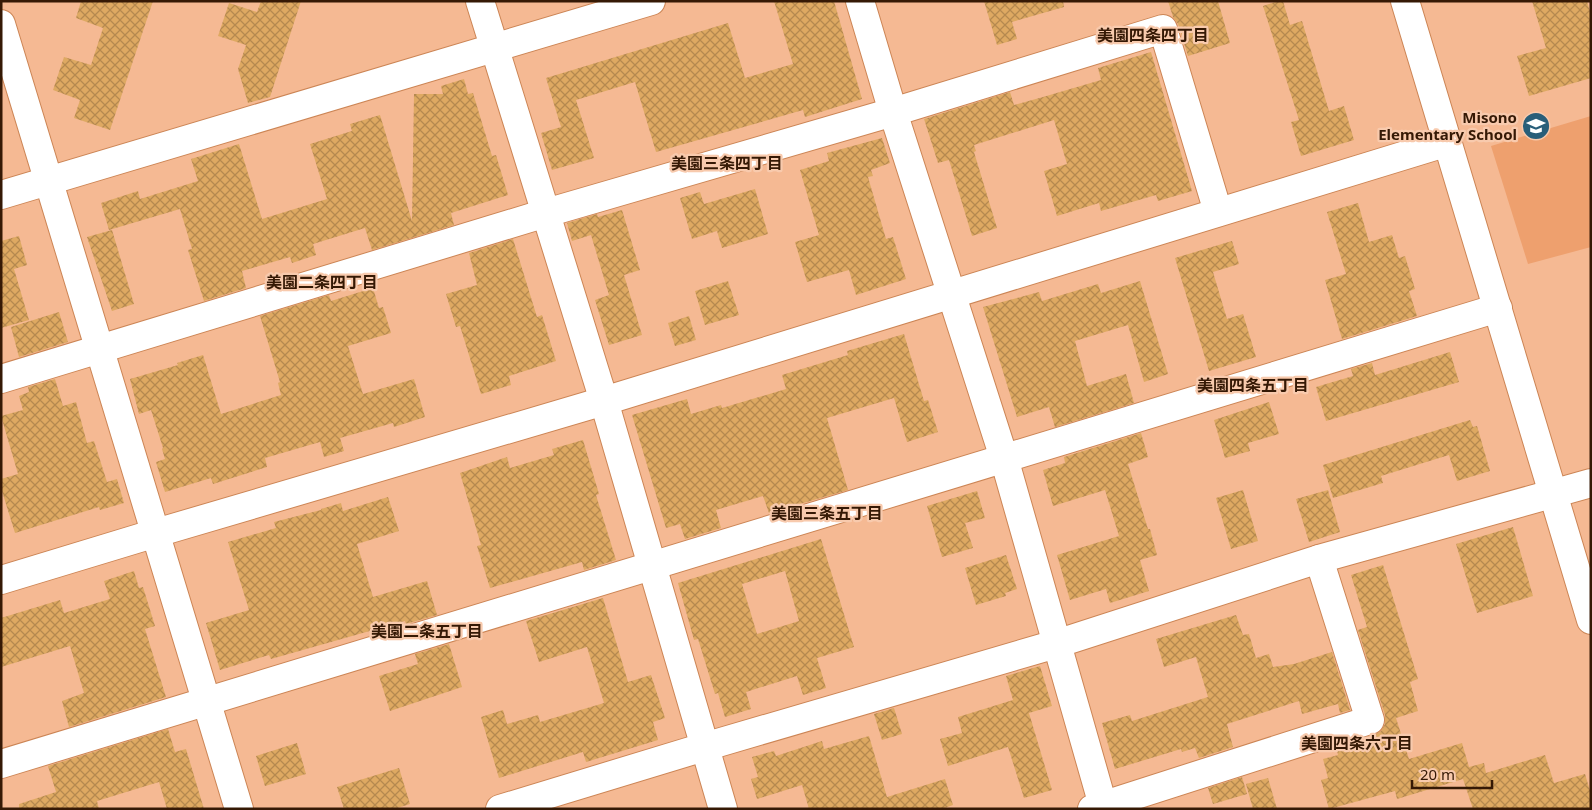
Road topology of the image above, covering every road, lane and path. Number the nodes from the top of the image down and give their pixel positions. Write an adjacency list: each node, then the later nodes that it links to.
1 (480, 1): 6 (street)
2 (651, 1): 6 (street)
3 (860, 1): 7 (street)
4 (1406, 1): 8 (street)
5 (1, 24): 9 (street)
6 (495, 49): 9 (street); 12 (street)
7 (894, 112): 11 (street); 12 (street); 13 (street)
8 (1448, 142): 11 (street); 14 (street)
9 (49, 181): 10 (street); 15 (street)
10 (1, 196)
11 (1218, 212): 13 (street)
12 (546, 213): 15 (street); 17 (street)
13 (953, 294): 17 (street); 18 (street)
14 (1498, 308): 18 (street); 20 (street)
15 (100, 349): 16 (street); 21 (street)
16 (1, 379)
17 (604, 401): 21 (street); 23 (street)
18 (1004, 458): 23 (street); 26 (street)
19 (1591, 483): 20 (street)
20 (1552, 495): 22 (street); 25 (street)
21 (156, 532): 24 (street); 27 (street)
22 (1319, 559): 26 (street); 30 (street)
23 (652, 566): 27 (street); 28 (street)
24 (1, 580)
25 (1591, 620)
26 (1056, 644): 28 (street); 30 (street)
27 (206, 701): 29 (street); 31 (street)
28 (704, 747): 32 (street); 33 (street)
29 (1, 764)
30 (1099, 808)
31 (239, 809)
32 (500, 809)
33 (723, 809)

